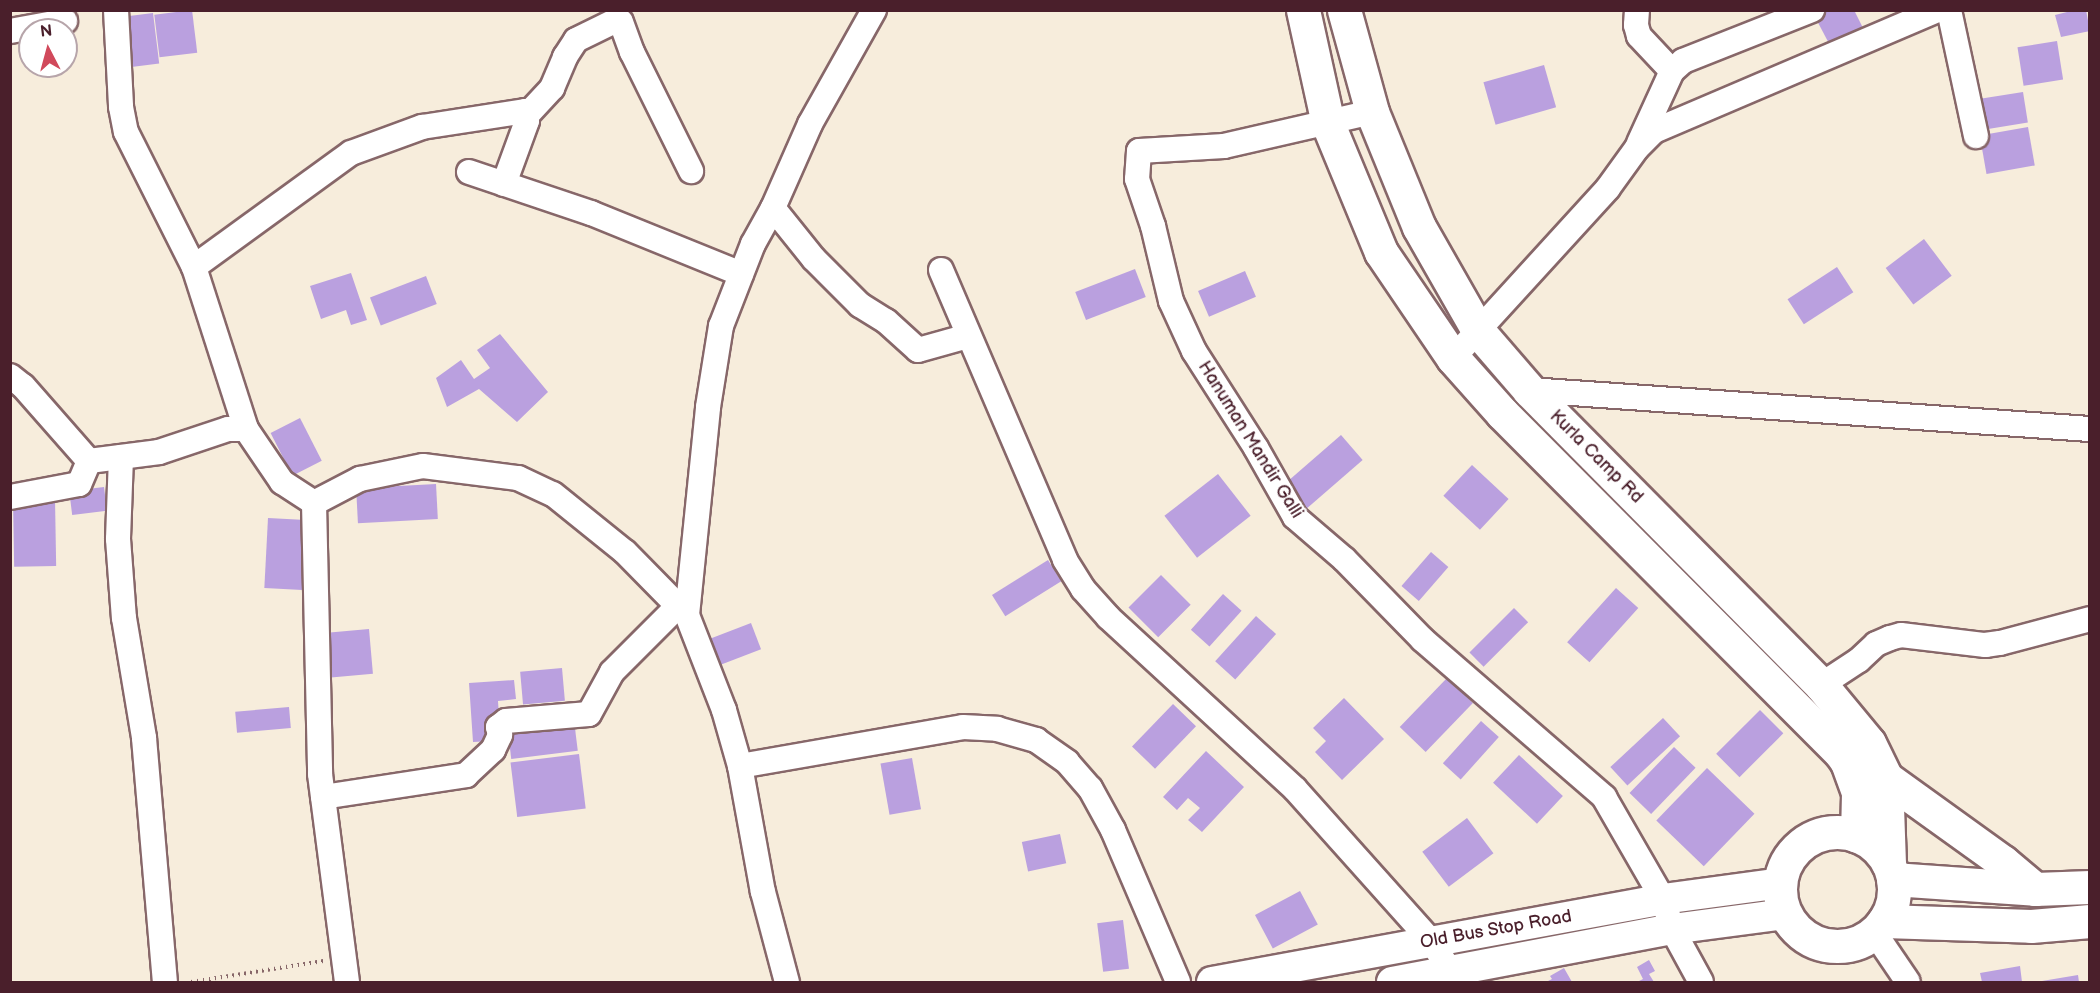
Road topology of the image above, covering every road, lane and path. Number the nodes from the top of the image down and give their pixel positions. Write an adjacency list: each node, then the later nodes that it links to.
1 (116, 10): 19 (street)
2 (1303, 10): 12 (main road, Kurla Camp Rd)
3 (1344, 10): 10 (main road, Kurla Camp Rd)
4 (1637, 10): 9 (street)
5 (1812, 10): 9 (street)
6 (1938, 10): 14 (street)
7 (1949, 10): 13 (street)
8 (870, 17): 18 (street)
9 (1672, 71): 14 (street)
10 (1372, 112): 12 (street, Hanuman Mandir Galli); 22 (main road, Kurla Camp Rd)
11 (527, 115): 15 (street); 17 (street); 19 (street)
12 (1328, 124): 24 (main road, Kurla Camp Rd); 44 (street, Hanuman Mandir Galli)
13 (1976, 136)
14 (1637, 148): 22 (street)
15 (691, 171)
16 (469, 172): 17 (street)
17 (504, 184): 21 (street)
18 (773, 208): 21 (street); 23 (street)
19 (194, 267): 27 (street)
20 (941, 270): 23 (street)
21 (741, 274): 33 (street)
22 (1479, 332): 24 (street); 26 (main road, Kurla Camp Rd)
23 (968, 336): 48 (street)
24 (1453, 358): 39 (main road, Kurla Camp Rd)
25 (10, 376): 30 (street)
26 (1529, 390): 28 (street); 35 (main road, Kurla Camp Rd)
27 (246, 429): 29 (street); 32 (street)
28 (2090, 429)
29 (121, 457): 30 (street); 52 (street)
30 (89, 461): 31 (street)
31 (10, 497)
32 (314, 503): 33 (street); 38 (street)
33 (683, 611): 36 (street); 38 (street)
34 (2090, 619): 35 (street)
35 (1821, 685): 37 (main road, Kurla Camp Rd)
36 (740, 766): 55 (street); 56 (street)
37 (1886, 778): 40 (main road, Kurla Camp Rd); 42 (main road)
38 (323, 797): 49 (street)
39 (1857, 836): 40 (main road); 43 (main road)
40 (1891, 872): 42 (main road); 46 (main road, Kurla Camp Rd)
41 (2090, 887): 42 (main road)
42 (2035, 889)
43 (1784, 898): 44 (street, Old Bus Stop Road); 46 (main road); 47 (street, Old Bus Stop Road)
44 (1663, 899): 47 (street); 48 (street, Old Bus Stop Road)
45 (2090, 921): 46 (main road)
46 (1879, 927): 60 (street)
47 (1672, 929): 50 (street, Old Bus Stop Road); 59 (street)
48 (1432, 942): 50 (street); 51 (street, Old Bus Stop Road)
49 (344, 957): 53 (path); 54 (street)
50 (1454, 977): 58 (street, Old Bus Stop Road)
51 (1256, 979): 57 (street, Old Bus Stop Road)
52 (165, 982)
53 (191, 982)
54 (347, 982)
55 (787, 982)
56 (1178, 982)
57 (1212, 982)
58 (1392, 982)
59 (1701, 982)
60 (1908, 982)

